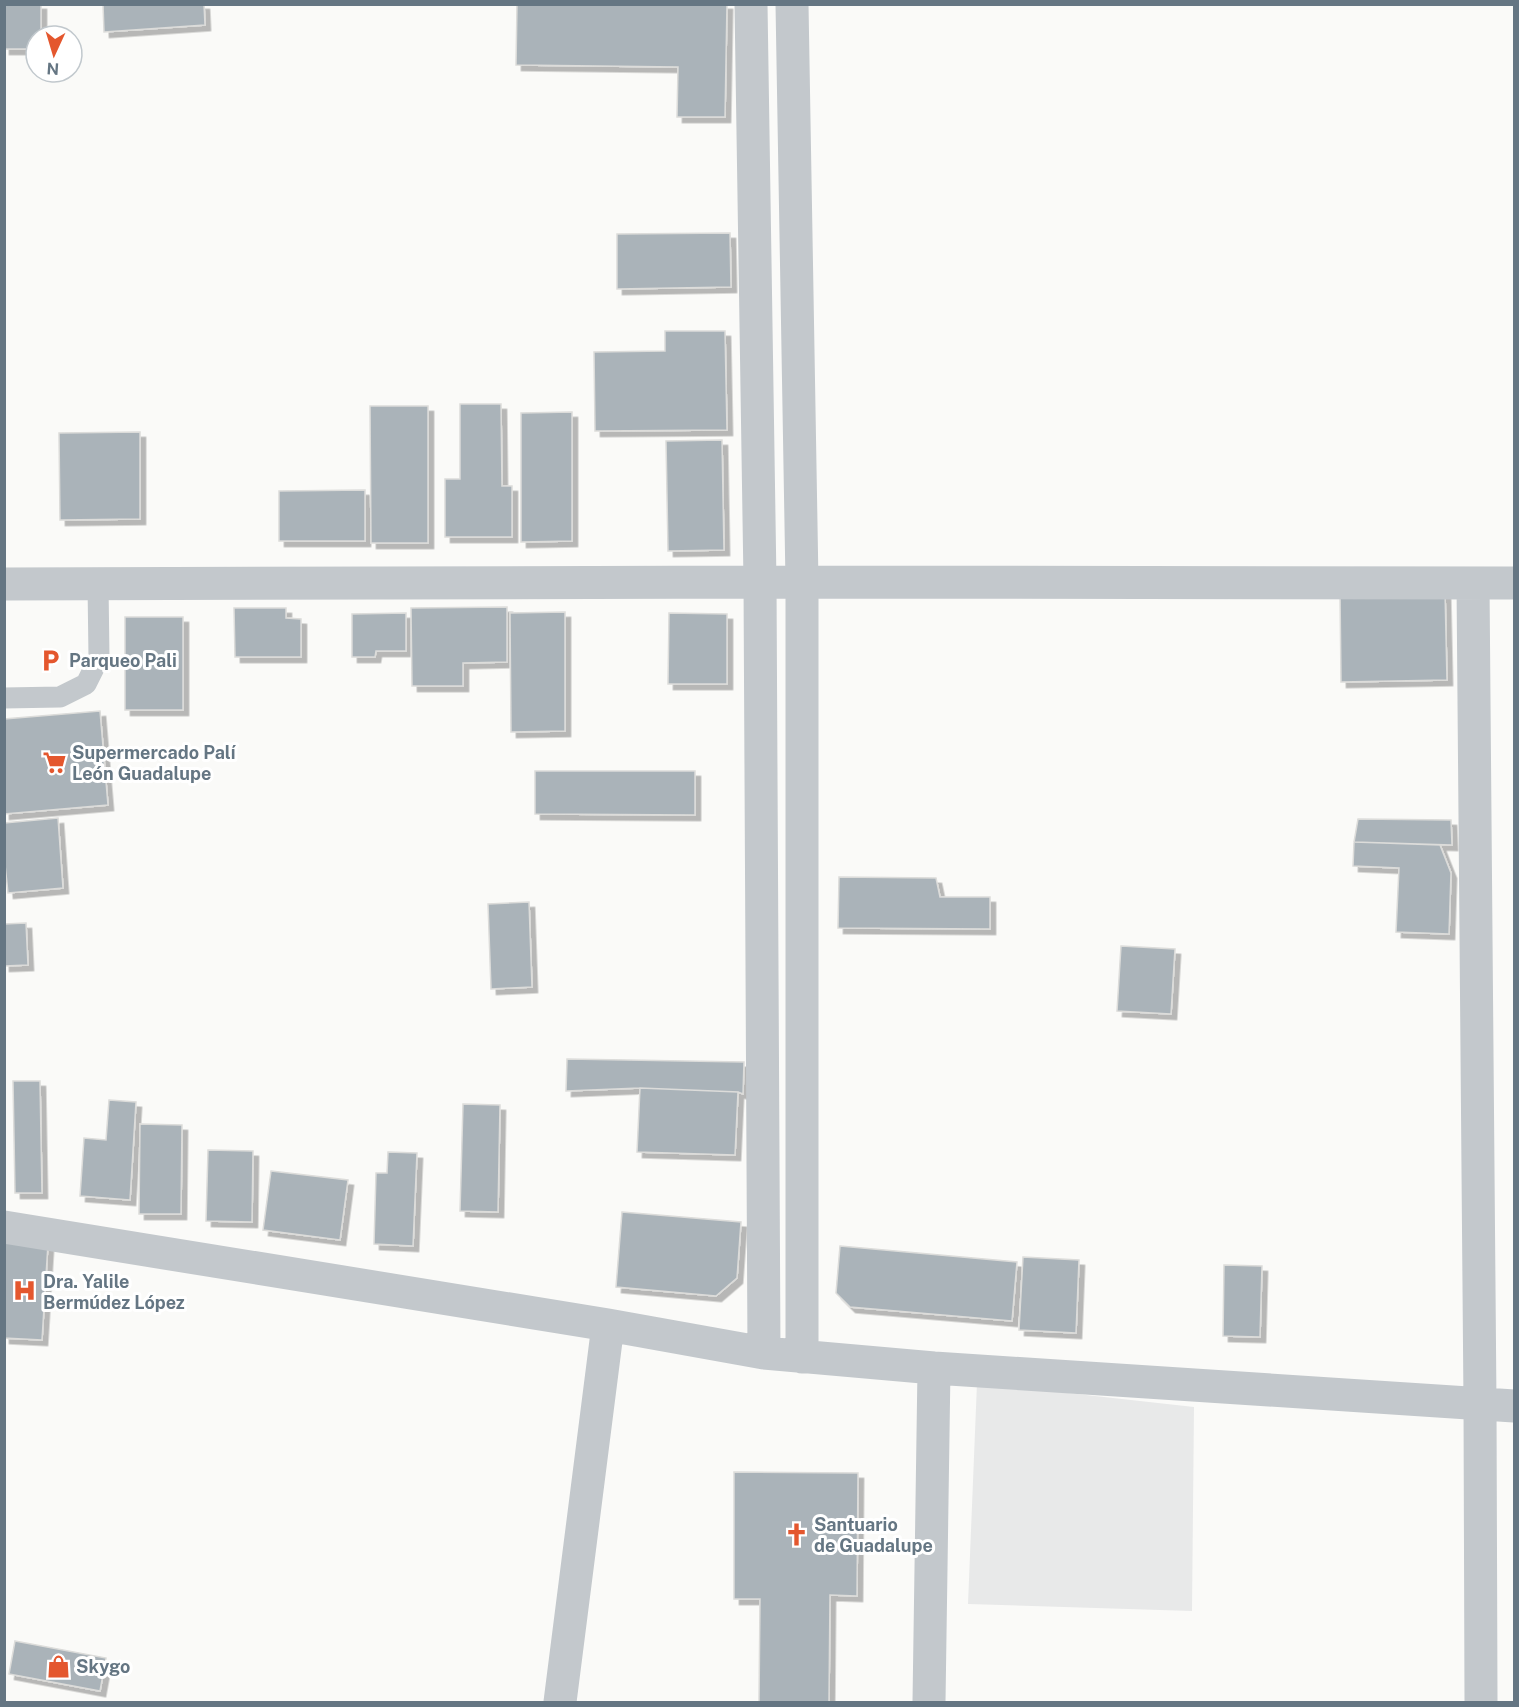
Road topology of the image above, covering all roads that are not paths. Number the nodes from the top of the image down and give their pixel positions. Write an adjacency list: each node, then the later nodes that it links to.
1 (751, 4): 3 (street)
2 (792, 4): 4 (street)
3 (760, 582): 4 (street); 8 (street); 12 (street)
4 (802, 582): 5 (street); 13 (street)
5 (1473, 583): 6 (street); 15 (street)
6 (1515, 583)
7 (4, 584): 8 (street)
8 (98, 584): 9 (lane)
9 (4, 698)
10 (4, 1227): 11 (street)
11 (608, 1325): 12 (street); 17 (street)
12 (764, 1353): 13 (street)
13 (802, 1357): 14 (street)
14 (934, 1368): 15 (street); 18 (street)
15 (1480, 1404): 16 (street); 19 (street)
16 (1515, 1406)
17 (560, 1702)
18 (929, 1702)
19 (1481, 1702)

